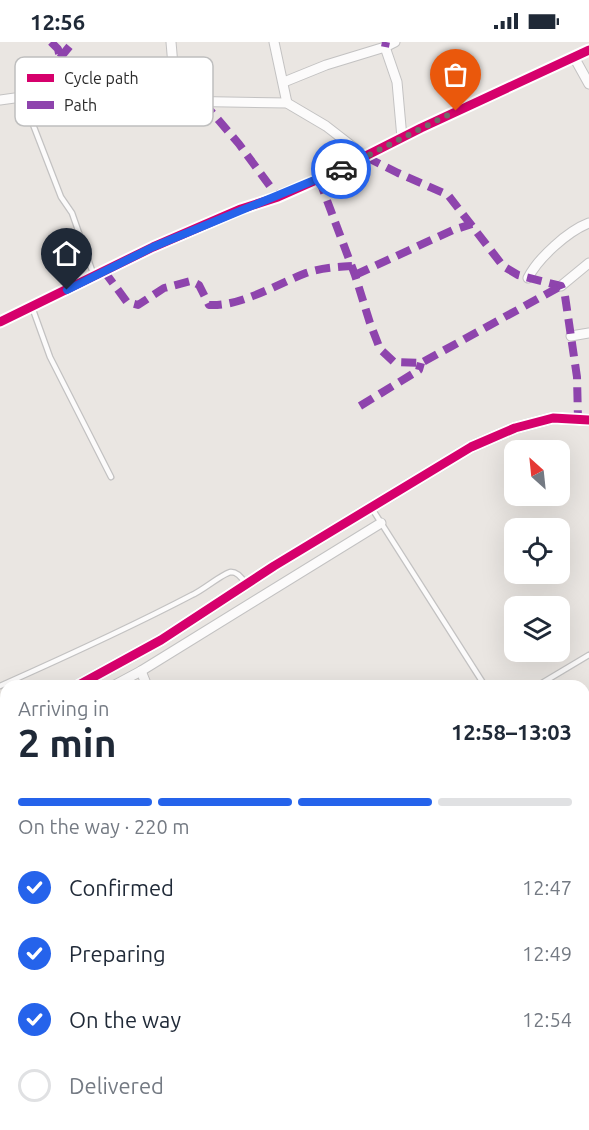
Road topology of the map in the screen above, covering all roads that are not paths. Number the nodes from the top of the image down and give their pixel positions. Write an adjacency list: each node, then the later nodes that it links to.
1 (171, 42): 6 (street)
2 (274, 42): 8 (street)
3 (394, 42): 4 (street)
4 (385, 47): 8 (street); 15 (street)
5 (587, 47): 7 (street)
6 (172, 57)
7 (574, 57): 9 (street); 15 (street)
8 (284, 82): 13 (street)
9 (589, 84)
10 (15, 97): 11 (street)
11 (0, 100)
12 (213, 102): 13 (street)
13 (287, 103): 16 (street)
14 (34, 126): 19 (lane)
15 (402, 138): 16 (street)
16 (366, 156): 19 (street)
17 (589, 223): 20 (street)
18 (589, 263): 21 (street)
19 (94, 276): 22 (street)
20 (528, 278)
21 (561, 286)
22 (32, 307): 23 (street); 27 (lane)
23 (0, 322)
24 (589, 333): 25 (street)
25 (571, 336)
26 (589, 420): 28 (street)
27 (111, 477)
28 (371, 507): 29 (lane); 30 (street)
29 (381, 523): 32 (street); 37 (lane)
30 (247, 585): 33 (lane); 34 (street)
31 (589, 655): 38 (lane)
32 (141, 671): 35 (street); 36 (street)
33 (13, 680)
34 (88, 680)
35 (124, 680)
36 (145, 680)
37 (481, 680)
38 (547, 680)

